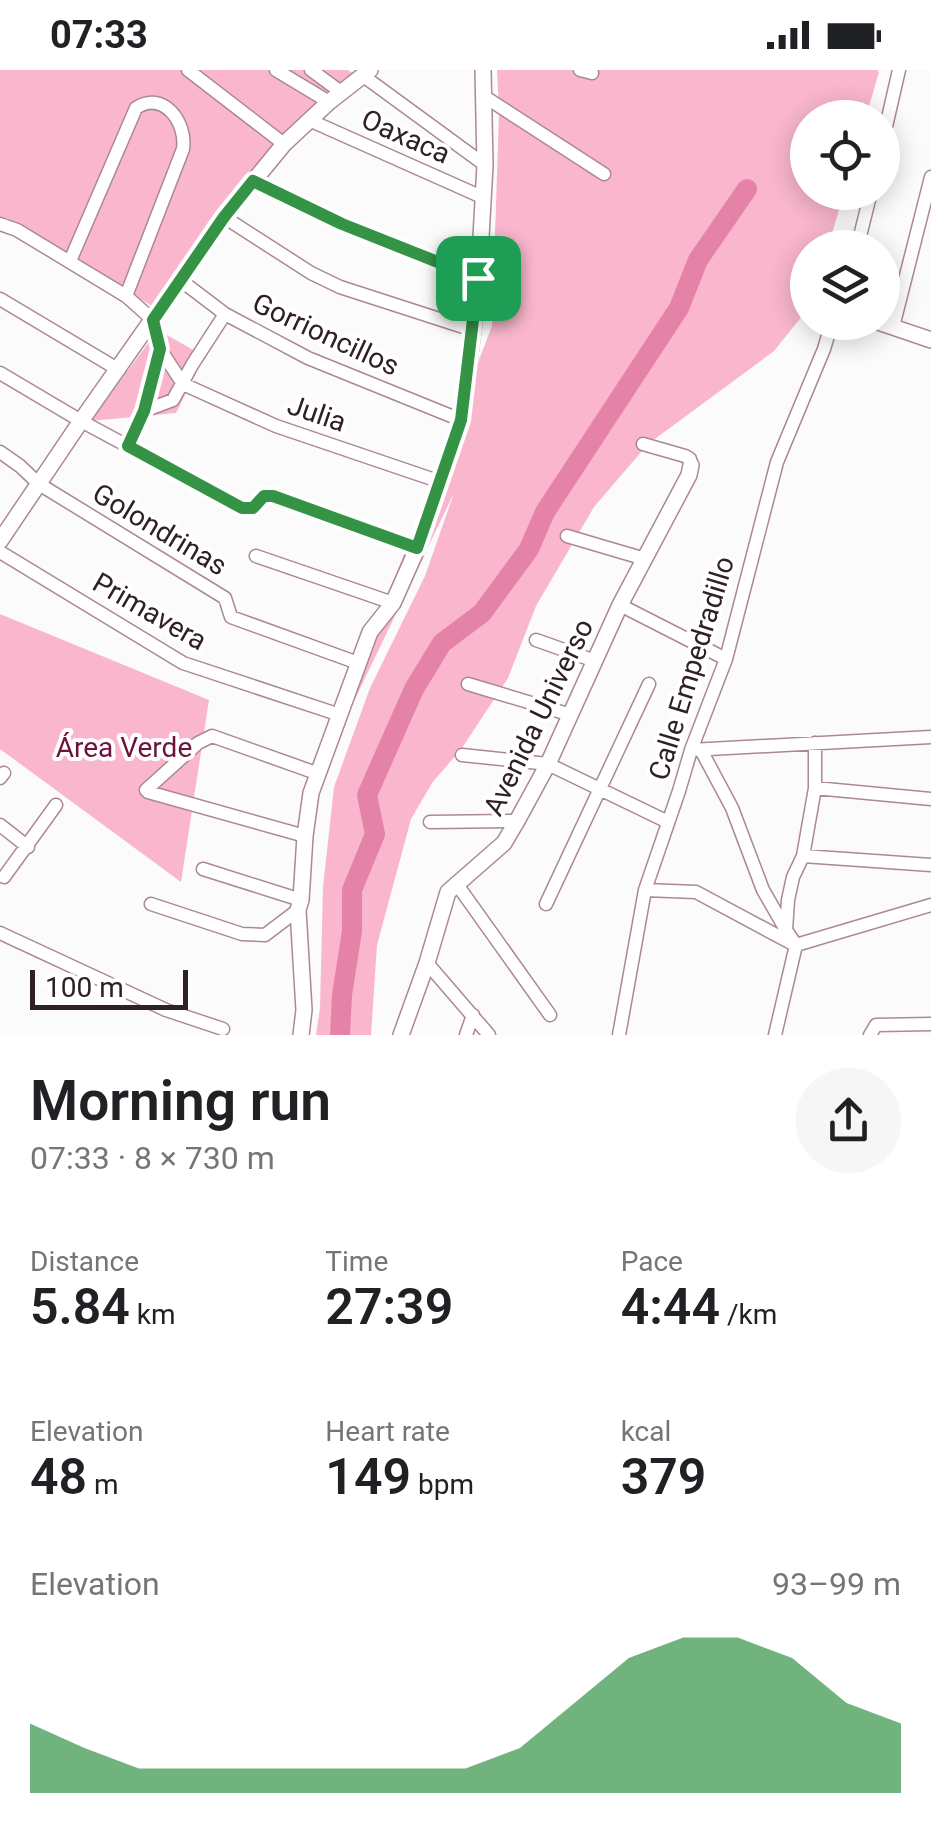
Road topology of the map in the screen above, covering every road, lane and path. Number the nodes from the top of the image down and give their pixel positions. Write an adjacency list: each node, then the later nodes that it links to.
1 (188, 70): 11 (street)
2 (276, 70): 7 (street)
3 (312, 70): 7 (street)
4 (483, 70): 8 (street)
5 (900, 70): 9 (street)
6 (366, 72): 7 (street); 12 (street)
7 (335, 97): 10 (street)
8 (485, 97): 12 (street); 13 (street)
9 (893, 100)
10 (308, 120): 11 (street); 16 (street, Oaxaca)
11 (284, 144): 15 (street)
12 (485, 165): 16 (street)
13 (604, 174)
14 (931, 177): 20 (street)
15 (253, 181): 17 (street); 21 (street)
16 (482, 197): 21 (street)
17 (224, 217): 22 (street); 27 (street)
18 (0, 224): 19 (street)
19 (70, 262): 23 (street); 23 (street)
20 (900, 277)
21 (478, 278): 27 (street)
22 (179, 280): 25 (street, Gorrioncillos); 26 (street)
23 (126, 296): 26 (street)
24 (0, 300): 32 (street)
25 (225, 314): 34 (street); 37 (street, Gorrioncillos)
26 (153, 320): 31 (street); 32 (street)
27 (473, 330): 37 (street)
28 (900, 330): 30 (street)
29 (827, 340): 53 (street, Calle Empedradillo)
30 (931, 340)
31 (160, 349): 34 (street); 35 (street)
32 (118, 370): 36 (street)
33 (0, 373): 36 (street)
34 (182, 384): 35 (street); 42 (street, Julia)
35 (144, 411): 39 (street)
36 (80, 420): 39 (street); 43 (street)
37 (461, 420): 42 (street)
38 (642, 444): 41 (street)
39 (128, 446): 46 (street)
40 (0, 452): 43 (street)
41 (691, 466): 49 (street, Avenida Universo)
42 (438, 482): 46 (street)
43 (38, 484): 44 (street); 55 (street, Golondrinas)
44 (2, 534)
45 (567, 536): 49 (street)
46 (417, 548): 50 (street)
47 (0, 552): 58 (street, Primavera)
48 (256, 556): 50 (street)
49 (645, 560): 51 (street, Avenida Universo)
50 (393, 603): 55 (street)
51 (620, 605): 53 (street); 54 (street, Avenida Universo)
52 (536, 640): 54 (street)
53 (726, 659): 62 (street, Calle Empedradillo)
54 (595, 661): 59 (street, Avenida Universo)
55 (358, 664): 58 (street)
56 (468, 684): 59 (street)
57 (649, 684): 67 (street)
58 (340, 715): 65 (street)
59 (571, 715): 64 (street, Avenida Universo)
60 (931, 737): 61 (street)
61 (815, 743): 62 (street); 66 (street)
62 (696, 750): 72 (street, Calle Empedradillo); 86 (street)
63 (462, 755): 64 (street)
64 (548, 764): 67 (street); 70 (street, Avenida Universo)
65 (319, 774): 74 (street); 74 (street)
66 (814, 788): 68 (street); 76 (street)
67 (600, 790): 72 (street); 83 (street)
68 (931, 799)
69 (56, 804): 75 (street)
70 (517, 821): 71 (street); 80 (street, Avenida Universo)
71 (430, 822)
72 (668, 822): 81 (street, Calle Empedradillo)
73 (0, 825): 75 (street)
74 (306, 836): 84 (street)
75 (28, 846): 79 (street)
76 (803, 856): 77 (street); 86 (street)
77 (931, 864)
78 (203, 869): 84 (street)
79 (4, 877)
80 (456, 882): 89 (street, Avenida Universo); 91 (street)
81 (645, 890): 88 (street); 99 (street, Calle Empedradillo)
82 (151, 904): 84 (street)
83 (546, 904)
84 (300, 905): 95 (street)
85 (931, 905): 88 (street)
86 (786, 930): 88 (street)
87 (0, 933): 93 (street)
88 (796, 945): 100 (street)
89 (427, 963): 90 (street); 96 (street, Avenida Universo)
90 (472, 1015): 97 (street); 98 (street)
91 (550, 1015)
92 (931, 1024): 94 (street)
93 (223, 1029)
94 (873, 1030)
95 (301, 1035)
96 (401, 1035)
97 (466, 1035)
98 (488, 1035)
99 (619, 1035)
100 (775, 1035)

